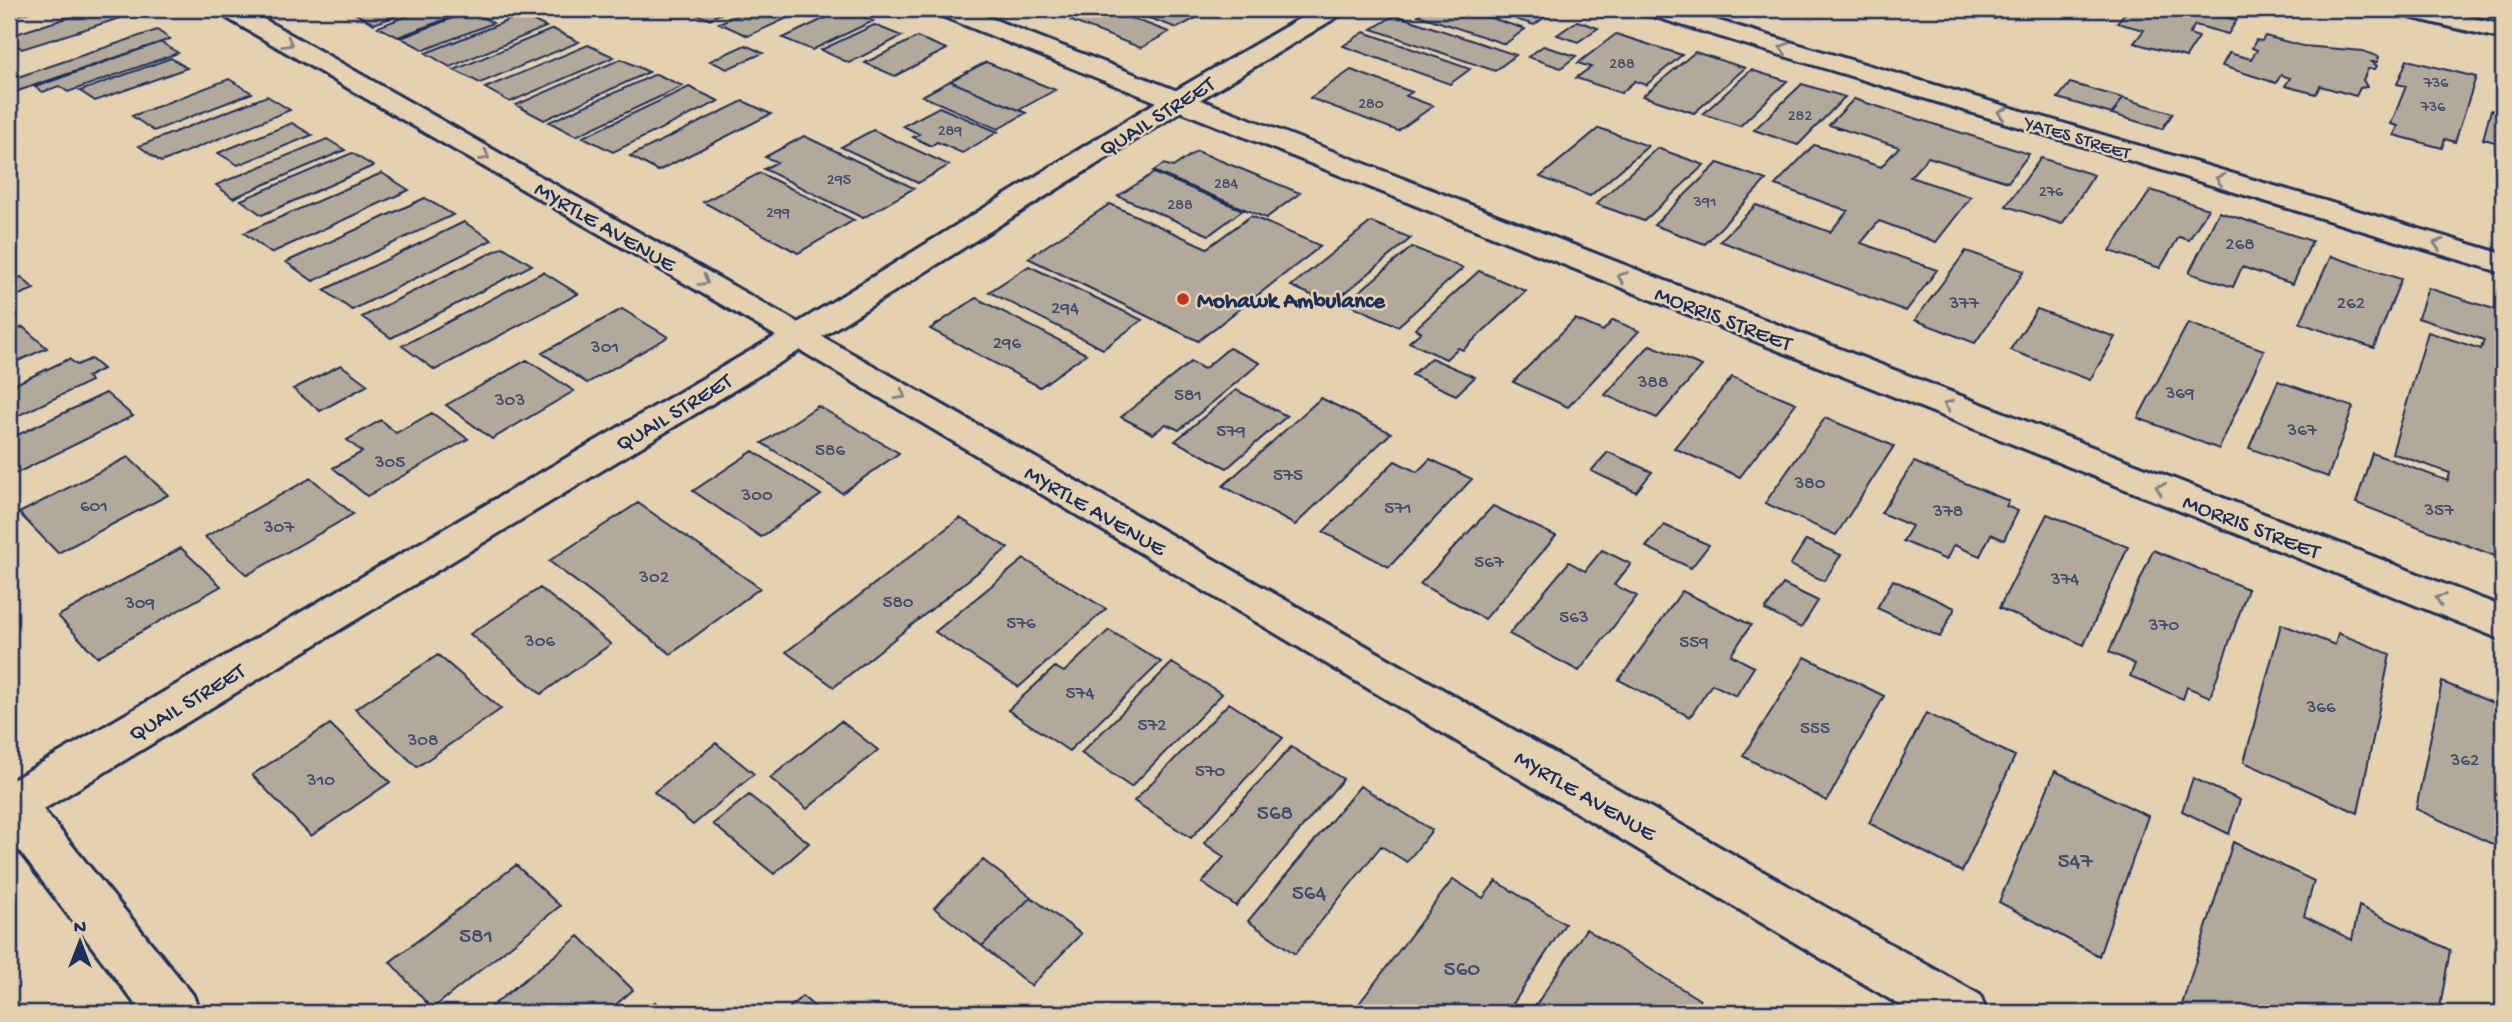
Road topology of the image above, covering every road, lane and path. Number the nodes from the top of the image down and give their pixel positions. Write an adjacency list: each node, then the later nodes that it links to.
1 (229, 9): 9 (street, MYRTLE AVENUE, one-way to 9)
2 (946, 9): 7 (street, MORRIS STREET)
3 (1333, 9): 7 (street, QUAIL STREET)
4 (1654, 9): 8 (street, YATES STREET, one-way to 4)
5 (2405, 9): 6 (street)
6 (2503, 32)
7 (1176, 102): 9 (street, QUAIL STREET); 10 (street, MORRIS STREET, one-way to 7)
8 (2503, 264)
9 (800, 336): 11 (street, QUAIL STREET); 13 (street, MYRTLE AVENUE, one-way to 13)
10 (2503, 624)
11 (10, 804): 12 (street)
12 (174, 1013)
13 (1961, 1013)

